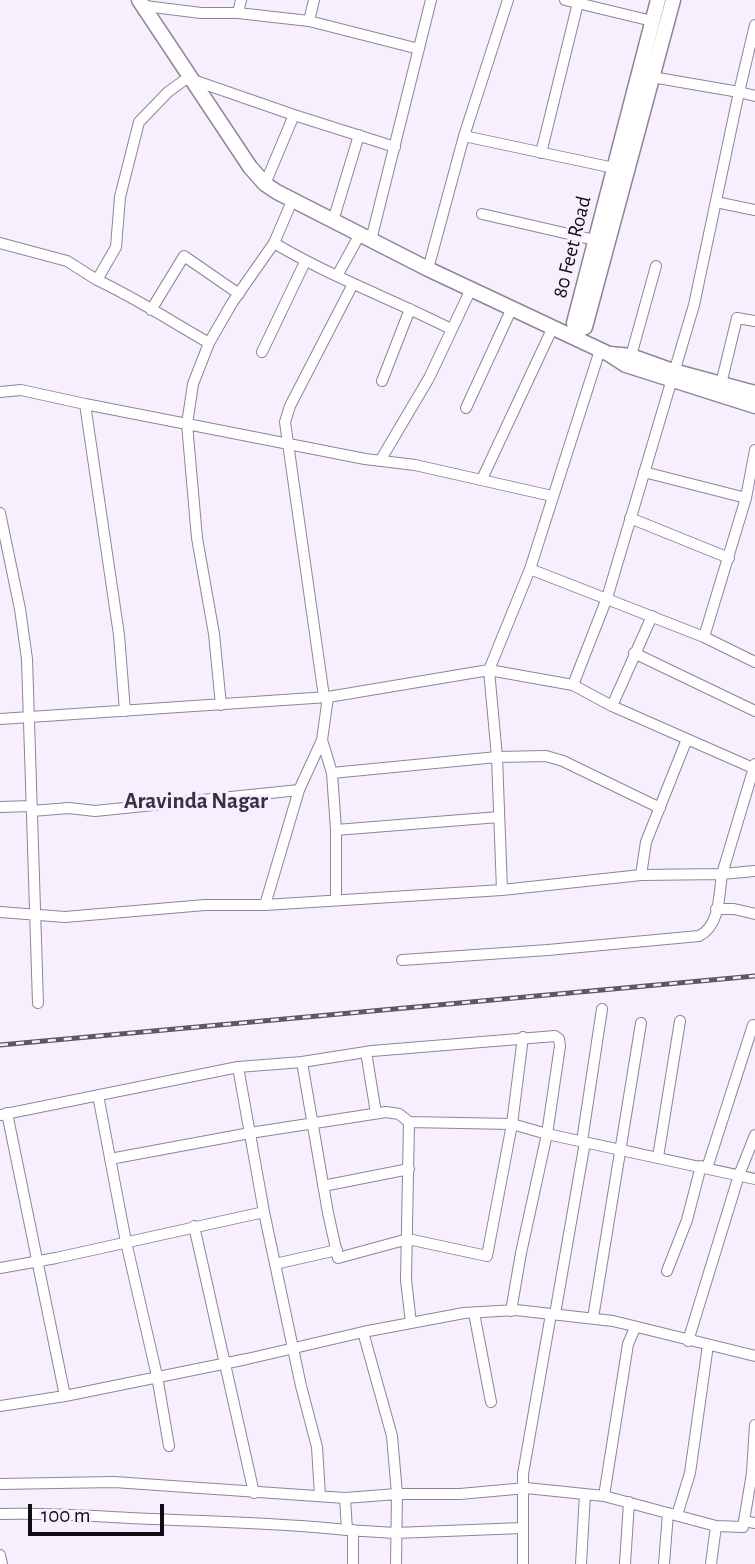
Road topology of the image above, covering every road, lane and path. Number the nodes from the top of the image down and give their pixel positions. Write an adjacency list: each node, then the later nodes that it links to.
1 (241, 0): 10 (street)
2 (314, 0): 11 (street)
3 (431, 0): 14 (street)
4 (508, 0): 21 (street)
5 (565, 0): 9 (street)
6 (658, 0): 12 (street, 80 Feet Road)
7 (673, 0): 15 (street, 80 Feet Road)
8 (142, 3): 10 (street); 16 (street)
9 (578, 3): 12 (street); 23 (street)
10 (238, 13): 11 (street)
11 (309, 21): 14 (street)
12 (652, 21): 24 (street, 80 Feet Road)
13 (755, 25): 17 (street)
14 (419, 49): 22 (street)
15 (652, 77): 17 (street); 49 (street, 80 Feet Road)
16 (192, 78): 19 (street); 25 (street); 39 (street)
17 (739, 92): 18 (street); 27 (street)
18 (755, 96)
19 (293, 115): 20 (street); 25 (street)
20 (359, 135): 22 (street); 30 (street)
21 (464, 136): 23 (street); 37 (street)
22 (395, 147): 31 (street)
23 (541, 153): 24 (street)
24 (614, 168): 32 (street, 80 Feet Road)
25 (265, 184): 26 (street)
26 (292, 201): 30 (street); 34 (street)
27 (716, 202): 28 (street); 54 (street)
28 (755, 210)
29 (482, 214): 32 (street)
30 (333, 221): 31 (street)
31 (366, 237): 37 (street); 38 (street)
32 (595, 240): 49 (street, 80 Feet Road)
33 (0, 243): 39 (street)
34 (274, 243): 35 (street); 42 (street)
35 (305, 262): 38 (street); 51 (street)
36 (656, 266): 53 (street)
37 (428, 269): 41 (street)
38 (337, 276): 40 (street)
39 (97, 280): 45 (street)
40 (353, 284): 44 (street); 63 (street)
41 (471, 289): 43 (street); 48 (street)
42 (239, 294): 45 (street); 50 (street)
43 (512, 308): 47 (street); 61 (street)
44 (410, 309): 48 (street); 55 (street)
45 (151, 310): 50 (street)
46 (755, 321): 56 (street)
47 (553, 327): 49 (street); 67 (street)
48 (451, 330): 65 (street)
49 (575, 334): 52 (street)
50 (209, 343): 62 (street)
51 (262, 352)
52 (604, 352): 53 (street); 54 (street); 69 (street)
53 (631, 356): 54 (street)
54 (672, 375): 56 (street); 60 (street); 66 (street)
55 (382, 381)
56 (721, 384): 58 (street)
57 (0, 392): 59 (street)
58 (755, 393)
59 (85, 404): 62 (street); 84 (street)
60 (755, 406)
61 (466, 408)
62 (187, 424): 63 (street); 82 (street)
63 (286, 442): 65 (street); 81 (street)
64 (755, 450): 68 (street)
65 (380, 461): 67 (street)
66 (644, 472): 68 (street); 71 (street)
67 (482, 479): 69 (street)
68 (749, 493): 72 (street)
69 (552, 496): 73 (street)
70 (0, 513): 86 (street)
71 (630, 518): 72 (street); 74 (street)
72 (729, 558): 76 (street)
73 (530, 569): 74 (street); 79 (street)
74 (607, 598): 75 (street); 80 (street)
75 (652, 616): 76 (street); 77 (street)
76 (705, 636): 78 (street)
77 (634, 653): 83 (street); 85 (street)
78 (755, 662)
79 (489, 670): 80 (street); 81 (street); 90 (street)
80 (573, 685): 83 (street)
81 (326, 697): 82 (street); 89 (street)
82 (221, 705): 84 (street)
83 (611, 706): 88 (street)
84 (125, 711): 86 (street)
85 (755, 711)
86 (29, 718): 87 (street); 96 (street)
87 (0, 719)
88 (687, 739): 91 (street); 95 (street)
89 (322, 740): 92 (street); 93 (street)
90 (497, 757): 92 (street); 95 (street); 97 (street)
91 (754, 766): 100 (street)
92 (332, 773): 98 (street)
93 (299, 790): 96 (street); 104 (street)
94 (0, 807): 96 (street)
95 (660, 808): 101 (street)
96 (32, 809): 108 (street)
97 (499, 817): 98 (street); 102 (street)
98 (336, 830): 103 (street)
99 (755, 871): 100 (street)
100 (722, 874): 101 (street); 105 (street)
101 (640, 875): 102 (street)
102 (502, 890): 103 (street)
103 (336, 899): 104 (street)
104 (265, 905): 108 (street)
105 (716, 909): 107 (street); 109 (street)
106 (0, 912): 108 (street)
107 (755, 914)
108 (35, 915): 110 (street)
109 (402, 960)
110 (38, 1003)
111 (602, 1009): 128 (street)
112 (680, 1021): 130 (street)
113 (641, 1023): 129 (street)
114 (753, 1024): 132 (street)
115 (523, 1037): 116 (street); 124 (street); 126 (street)
116 (366, 1052): 117 (street); 121 (street)
117 (302, 1062): 118 (street); 123 (street)
118 (238, 1067): 119 (street); 125 (street)
119 (98, 1095): 120 (street); 131 (street)
120 (4, 1114): 142 (street)
121 (376, 1114): 122 (street); 123 (street)
122 (409, 1122): 124 (street); 133 (street)
123 (311, 1123): 125 (street); 136 (street)
124 (512, 1124): 126 (street); 139 (street)
125 (250, 1133): 131 (street); 137 (street)
126 (547, 1134): 128 (street); 146 (street)
127 (755, 1135): 134 (street)
128 (583, 1142): 129 (street); 148 (street)
129 (619, 1149): 130 (street); 149 (street)
130 (657, 1157): 132 (street)
131 (110, 1159): 140 (street)
132 (704, 1167): 134 (street); 145 (street)
133 (409, 1169): 136 (street); 139 (street)
134 (739, 1175): 135 (street); 153 (street)
135 (755, 1178)
136 (323, 1186): 141 (street)
137 (264, 1212): 138 (street); 143 (street)
138 (194, 1226): 140 (street); 157 (street)
139 (408, 1240): 141 (street); 150 (street)
140 (126, 1242): 142 (street); 158 (street)
141 (337, 1250): 143 (street)
142 (38, 1261): 144 (street); 159 (street)
143 (275, 1264): 155 (street)
144 (0, 1268)
145 (667, 1271)
146 (511, 1311): 147 (street); 148 (street)
147 (474, 1313): 150 (street); 160 (street)
148 (553, 1314): 149 (street); 166 (street)
149 (593, 1318): 151 (street)
150 (411, 1323): 152 (street)
151 (635, 1328): 153 (street); 171 (street)
152 (363, 1332): 155 (street); 168 (street)
153 (688, 1341): 154 (street)
154 (708, 1345): 156 (street); 175 (street)
155 (293, 1349): 157 (street); 170 (street)
156 (755, 1356)
157 (223, 1363): 158 (street); 167 (street)
158 (157, 1376): 159 (street); 163 (street)
159 (65, 1396): 161 (street)
160 (491, 1402)
161 (0, 1406)
162 (755, 1424): 164 (street)
163 (169, 1446)
164 (753, 1459): 176 (street)
165 (0, 1484): 167 (street)
166 (522, 1488): 168 (street); 169 (street); 178 (street)
167 (254, 1493): 170 (street)
168 (397, 1494): 172 (street); 180 (street)
169 (585, 1494): 171 (street); 186 (street)
170 (320, 1496): 172 (street)
171 (604, 1496): 173 (street)
172 (345, 1498): 179 (street)
173 (629, 1502): 175 (street); 187 (street)
174 (0, 1514): 179 (street)
175 (673, 1514): 177 (street); 188 (street)
176 (750, 1522): 177 (street)
177 (716, 1525): 189 (street)
178 (522, 1528): 180 (street); 185 (street)
179 (350, 1530): 180 (street); 183 (street)
180 (395, 1533): 184 (street)
181 (0, 1555): 182 (street)
182 (2, 1564)
183 (353, 1564)
184 (396, 1564)
185 (523, 1564)
186 (581, 1564)
187 (625, 1564)
188 (664, 1564)
189 (711, 1564)

